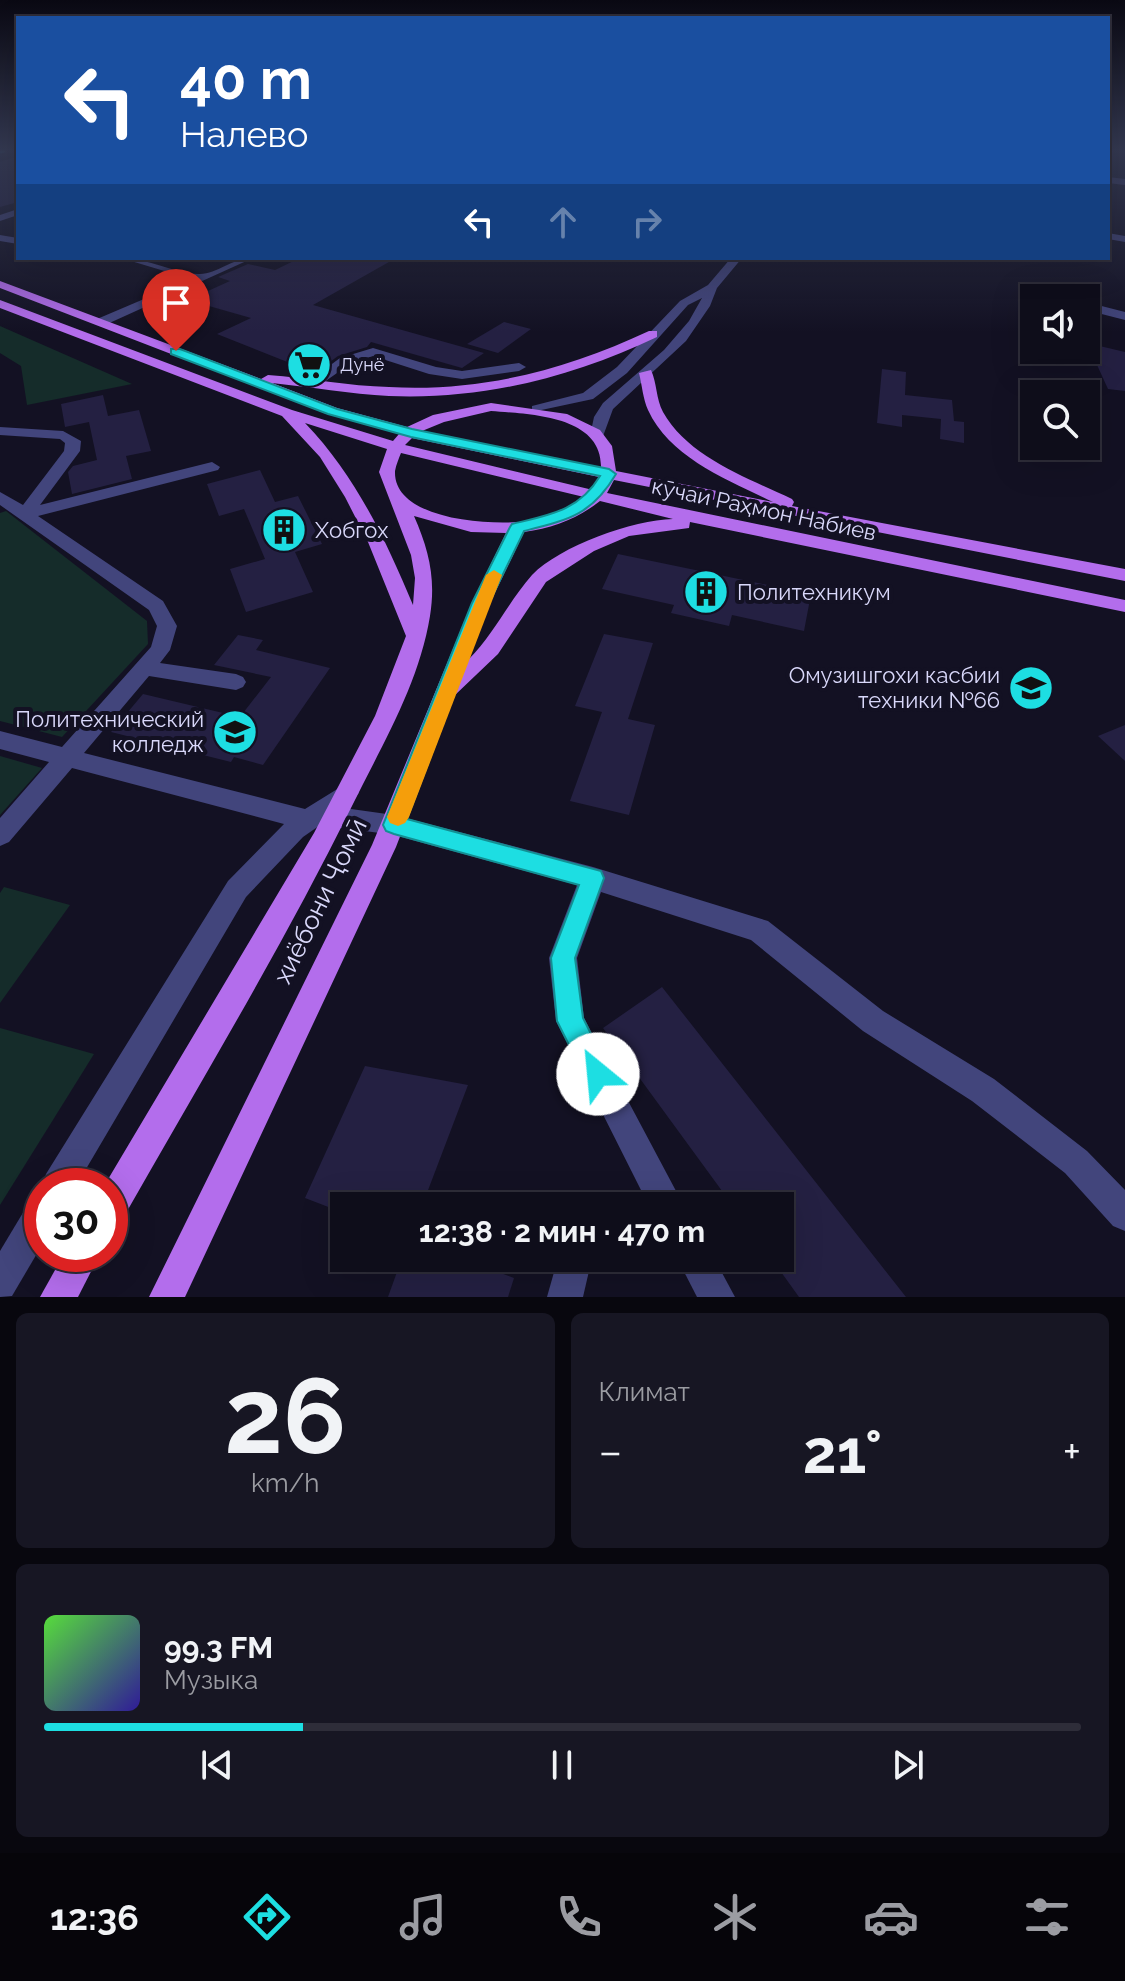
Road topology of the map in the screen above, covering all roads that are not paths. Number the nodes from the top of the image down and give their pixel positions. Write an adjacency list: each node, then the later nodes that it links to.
1 (134, 260): 5 (street)
2 (243, 260): 5 (street)
3 (735, 260): 8 (street)
4 (110, 264): 6 (street)
5 (202, 278): 12 (street)
6 (154, 280)
7 (0, 284): 12 (main road)
8 (712, 287): 13 (street); 16 (street)
9 (0, 304): 18 (main road, кӯчаи Раҳмон Набиев)
10 (1100, 310): 11 (street)
11 (1125, 316)
12 (101, 322): 15 (main road)
13 (653, 334): 19 (main road); 20 (street)
14 (519, 367): 19 (street)
15 (226, 371): 17 (main road); 18 (main road)
16 (646, 373): 24 (street); 32 (main road)
17 (243, 377): 19 (main road); 23 (main road, кӯчаи Раҳмон Набиев)
18 (207, 381): 21 (main road, кӯчаи Раҳмон Набиев)
19 (312, 384)
20 (537, 409): 23 (main road); 24 (main road)
21 (287, 413): 25 (main road, кӯчаи Раҳмон Набиев); 39 (main road)
22 (0, 431): 31 (street)
23 (411, 433): 25 (main road); 27 (main road, кӯчаи Раҳмон Набиев)
24 (597, 436): 27 (main road)
25 (396, 447): 28 (main road, кӯчаи Раҳмон Набиев); 30 (main road, хиёбони Ҷомӣ)
26 (212, 467): 31 (street)
27 (609, 474): 28 (main road); 32 (main road, кӯчаи Раҳмон Набиев)
28 (596, 496): 33 (main road); 34 (main road, кӯчаи Раҳмон Набиев)
29 (0, 497): 31 (street)
30 (398, 498): 33 (main road); 39 (main road, хиёбони Ҷомӣ)
31 (14, 512): 40 (street)
32 (812, 514): 35 (main road, кӯчаи Раҳмон Набиев)
33 (518, 527): 42 (main road, хиёбони Ҷомӣ)
34 (737, 527): 37 (main road, кӯчаи Раҳмон Набиев); 42 (main road)
35 (1025, 556): 36 (main road, кӯчаи Раҳмон Набиев); 37 (main road)
36 (1125, 575)
37 (1024, 585): 38 (main road, кӯчаи Раҳмон Набиев)
38 (1125, 606)
39 (417, 638): 45 (main road, хиёбони Ҷомӣ)
40 (145, 668): 41 (street); 44 (street)
41 (236, 682)
42 (445, 696): 46 (main road, хиёбони Ҷомӣ)
43 (0, 740): 44 (street)
44 (67, 759): 45 (street); 47 (street)
45 (330, 810): 46 (street); 49 (street); 50 (main road, хиёбони Ҷомӣ)
46 (394, 825): 48 (street); 59 (main road, хиёбони Ҷомӣ)
47 (0, 835)
48 (593, 878): 51 (street); 52 (street)
49 (69, 1168)
50 (128, 1175)
51 (660, 1192)
52 (1125, 1214)
53 (24, 1243): 57 (street)
54 (73, 1272): 58 (main road)
55 (571, 1272): 60 (street)
56 (702, 1272): 61 (street)
57 (0, 1284)
58 (58, 1297)
59 (167, 1297)
60 (565, 1297)
61 (717, 1297)

